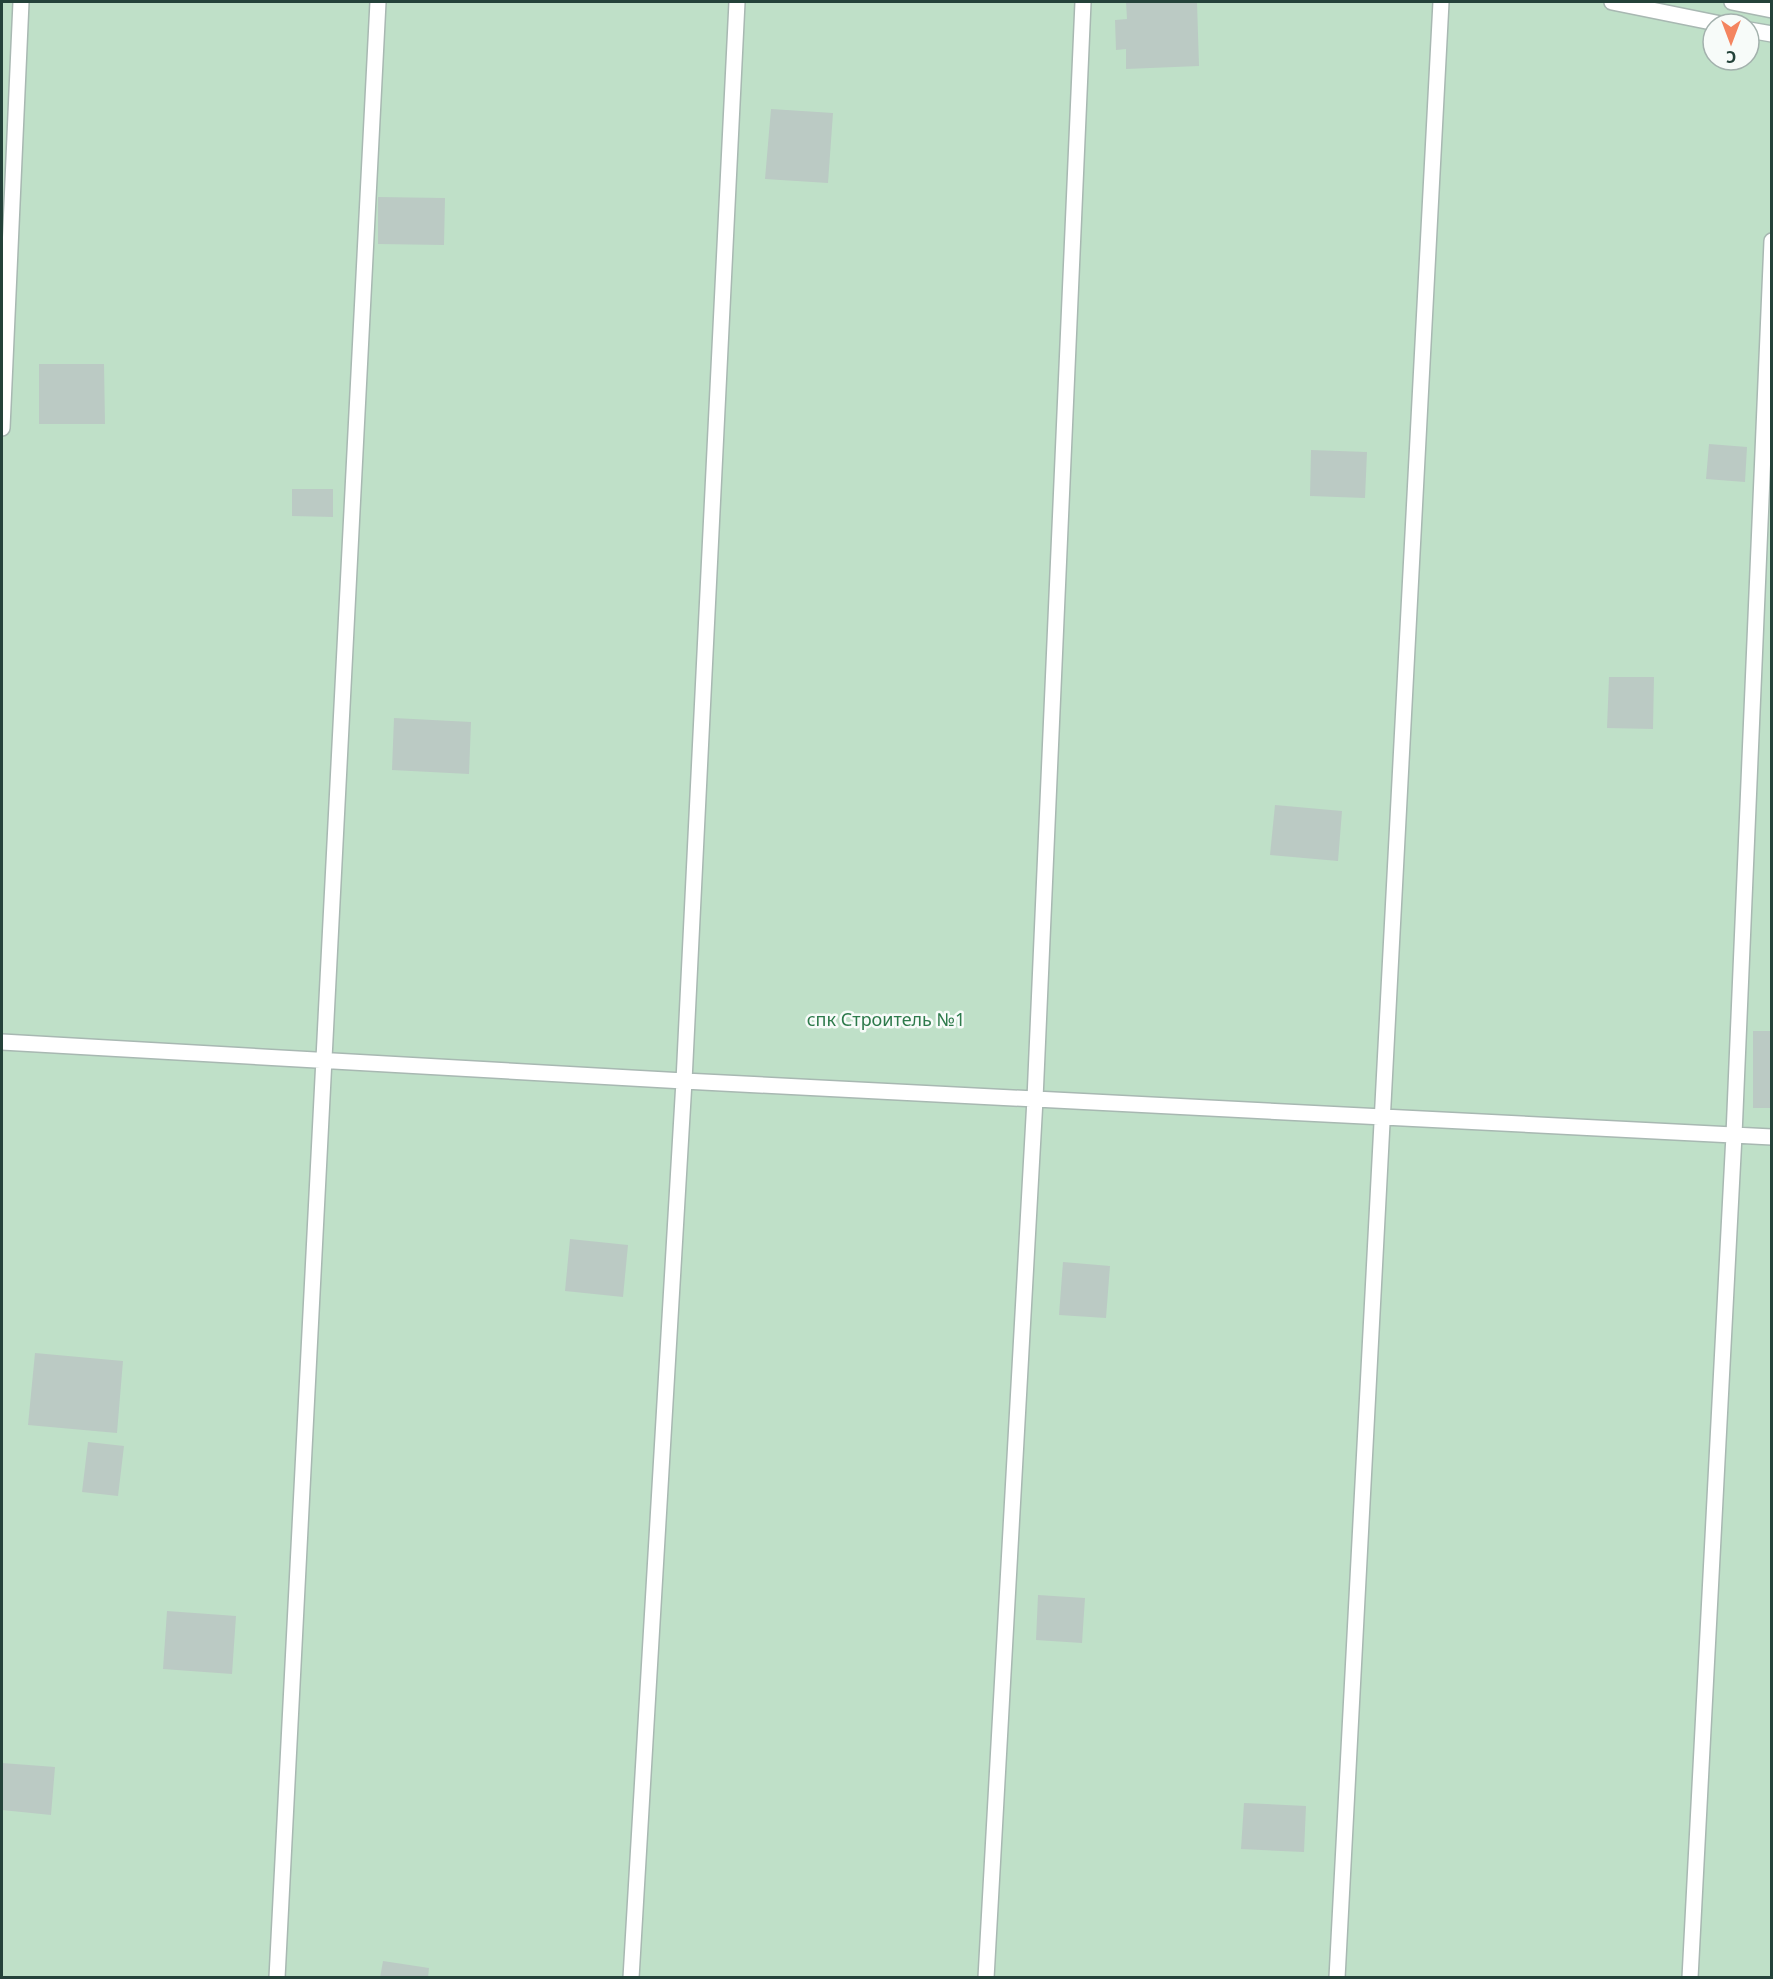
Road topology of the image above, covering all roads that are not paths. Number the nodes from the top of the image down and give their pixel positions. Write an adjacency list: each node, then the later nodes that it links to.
1 (21, 2): 11 (lane)
2 (378, 2): 13 (lane)
3 (737, 2): 14 (lane)
4 (1083, 2): 15 (lane)
5 (1441, 2): 16 (lane)
6 (1612, 2): 9 (lane)
7 (1732, 2): 8 (lane)
8 (1772, 10)
9 (1701, 20)
10 (1772, 241): 17 (lane)
11 (2, 428)
12 (2, 1042): 13 (lane)
13 (324, 1060): 14 (lane); 19 (lane)
14 (684, 1081): 15 (lane); 20 (lane)
15 (1035, 1099): 16 (lane); 21 (lane)
16 (1383, 1117): 17 (lane); 22 (lane)
17 (1734, 1135): 18 (lane); 23 (lane)
18 (1772, 1137)
19 (277, 1977)
20 (632, 1977)
21 (986, 1977)
22 (1337, 1977)
23 (1690, 1977)

